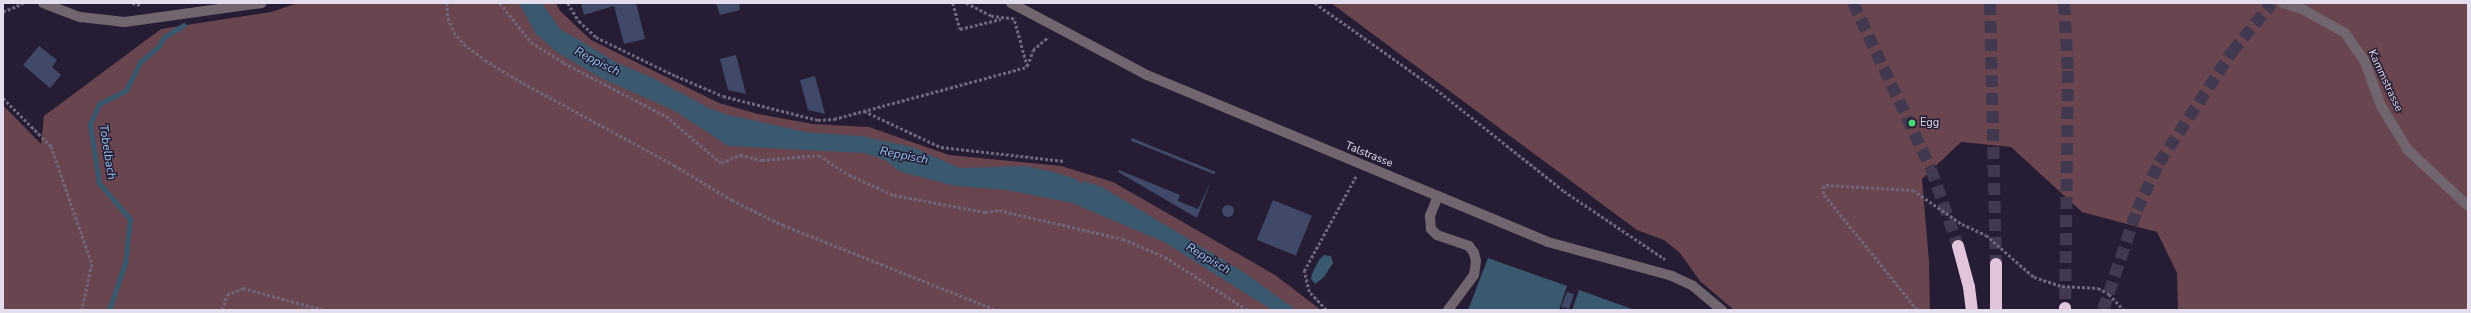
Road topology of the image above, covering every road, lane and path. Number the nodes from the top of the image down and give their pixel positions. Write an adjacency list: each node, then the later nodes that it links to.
1 (23, 3): 14 (path)
2 (43, 3): 3 (street)
3 (262, 3)
4 (447, 3): 30 (path)
5 (500, 3): 31 (path)
6 (568, 3): 19 (path)
7 (896, 3): 8 (path)
8 (899, 3)
9 (953, 3): 15 (path)
10 (965, 3): 15 (path)
11 (1012, 3): 21 (street, Talstrasse)
12 (1315, 3): 26 (path)
13 (2283, 3): 23 (street, Kammstrasse)
14 (3, 12)
15 (1001, 19): 17 (path)
16 (1048, 37): 17 (path)
17 (1027, 67): 19 (path)
18 (3, 98): 27 (path)
19 (864, 111): 20 (path)
20 (1064, 161)
21 (1361, 165): 22 (street, Talstrasse); 32 (path)
22 (1438, 196): 26 (street, Talstrasse); 33 (street)
23 (2468, 206)
24 (1958, 246): 35 (highway)
25 (1996, 264): 36 (highway)
26 (1672, 276): 34 (street, Talstrasse)
27 (82, 310)
28 (222, 310): 29 (path)
29 (324, 310)
30 (997, 310)
31 (1248, 310)
32 (1326, 310)
33 (1448, 310)
34 (1722, 310)
35 (1972, 310)
36 (1996, 310)

